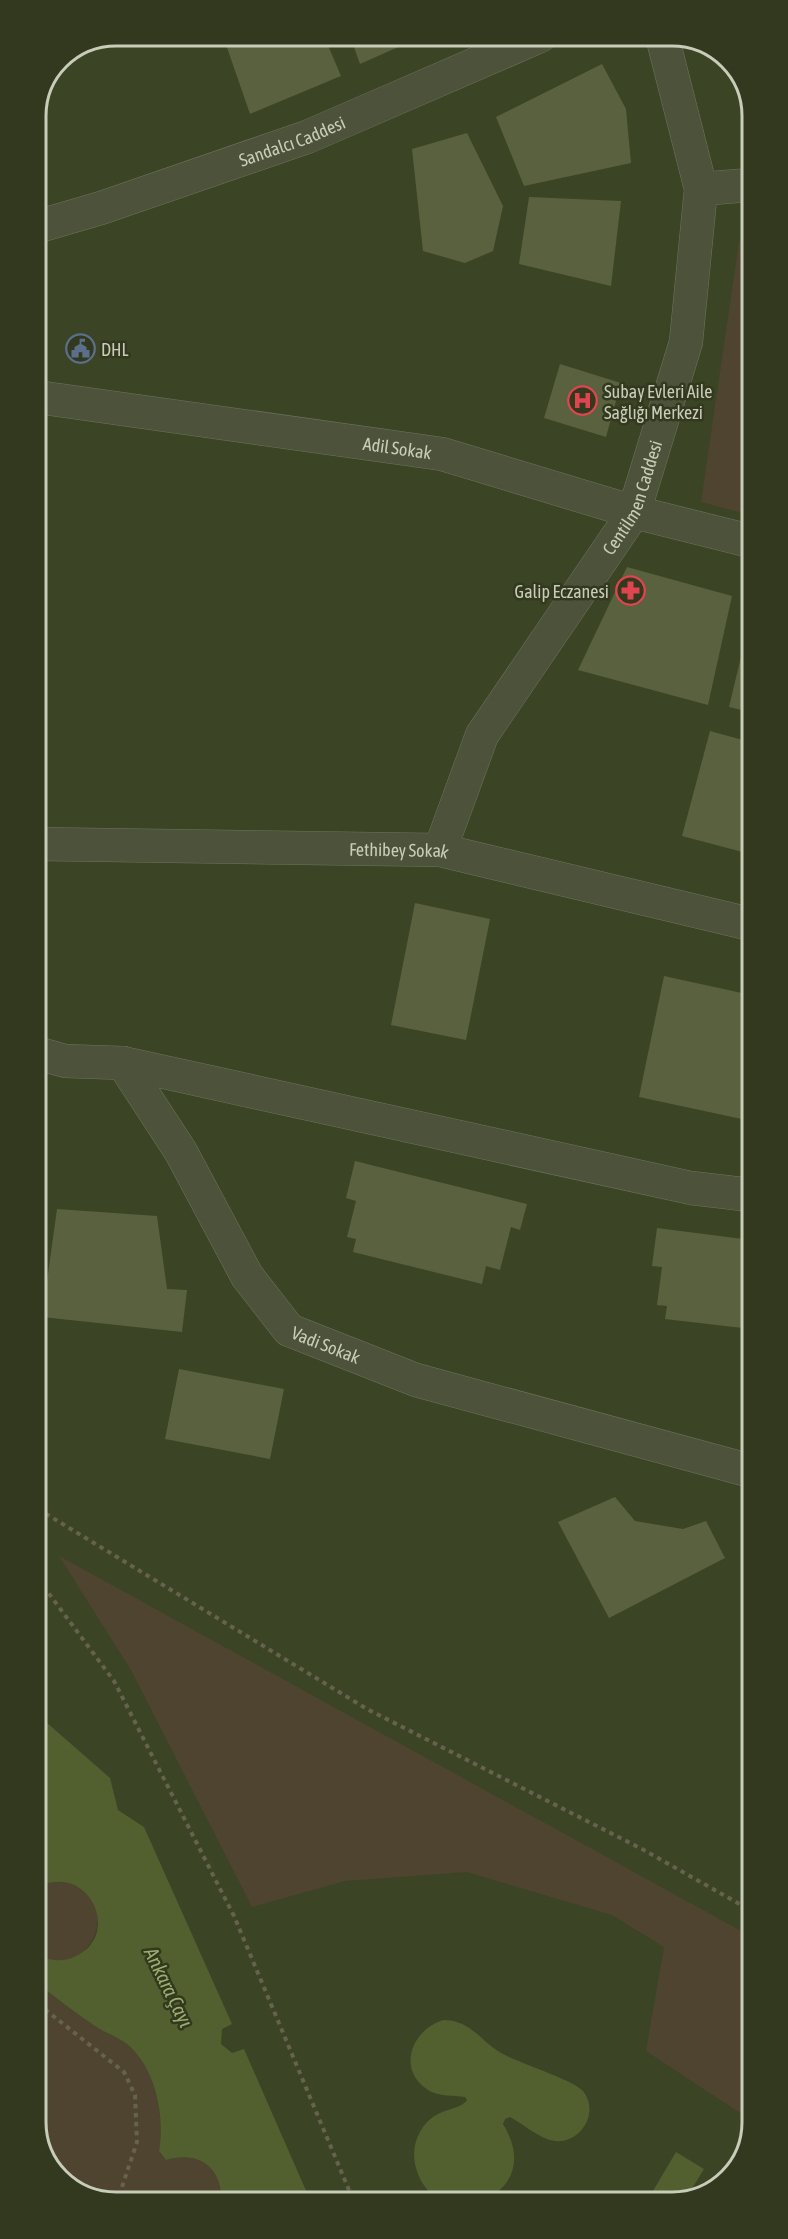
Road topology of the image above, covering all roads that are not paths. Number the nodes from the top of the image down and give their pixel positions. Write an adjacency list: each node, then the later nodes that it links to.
1 (515, 47): 5 (street, Sandalcı Caddesi)
2 (665, 47): 4 (street, Centilmen Caddesi)
3 (742, 186): 4 (street)
4 (701, 189): 7 (street, Centilmen Caddesi)
5 (46, 224)
6 (46, 398): 7 (street, Adil Sokak)
7 (634, 512): 8 (street, Adil Sokak); 10 (street, Centilmen Caddesi)
8 (742, 540)
9 (46, 844): 10 (street, Fethibey Sokak)
10 (440, 850): 11 (street, Fethibey Sokak)
11 (742, 922)
12 (46, 1056): 13 (street)
13 (123, 1063): 14 (street); 15 (street, Vadi Sokak)
14 (742, 1194)
15 (742, 1469)

